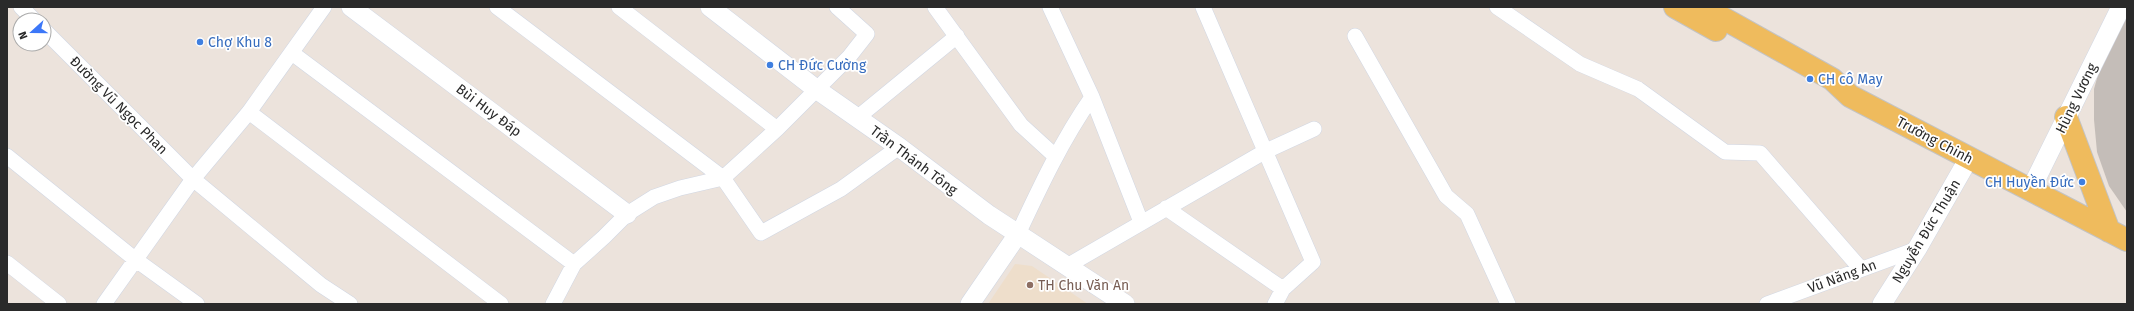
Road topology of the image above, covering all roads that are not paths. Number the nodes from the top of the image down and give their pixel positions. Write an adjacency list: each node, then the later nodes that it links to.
1 (324, 7): 17 (street)
2 (351, 7): 35 (street, Bùi Huy Đáp)
3 (496, 7): 31 (street)
4 (619, 7): 24 (street)
5 (710, 7): 18 (street, Trần Thánh Tông)
6 (837, 7): 18 (street)
7 (1050, 7): 20 (street)
8 (1203, 7): 27 (street)
9 (1497, 7): 44 (street)
10 (1675, 7): 19 (main road, Trường Chinh)
11 (1703, 7): 19 (main road, Trường Chinh)
12 (2121, 7): 22 (street, Hùng Vương)
13 (937, 8): 14 (street)
14 (957, 36): 23 (street); 29 (street)
15 (1355, 36): 55 (street)
16 (52, 38): 32 (street, Đường Vũ Ngọc Phan)
17 (292, 53): 21 (street); 42 (street)
18 (816, 89): 23 (street, Trần Thánh Tông); 24 (street)
19 (1850, 96): 30 (main road, Trường Chinh)
20 (1092, 97): 29 (street); 36 (street)
21 (249, 112): 32 (street); 50 (street)
22 (2066, 117): 33 (street, Hùng Vương); 38 (main road)
23 (857, 118): 26 (street, Trần Thánh Tông)
24 (777, 129): 31 (street)
25 (1314, 129): 27 (street)
26 (899, 146): 31 (street); 37 (street, Trần Thánh Tông)
27 (1264, 152): 34 (street); 45 (street)
28 (7, 156): 40 (street)
29 (1055, 156): 37 (street)
30 (1969, 158): 33 (main road, Trường Chinh); 39 (street, Nguyễn Đức Thuận)
31 (723, 178): 35 (street)
32 (193, 179): 40 (street); 49 (street, Đường Vũ Ngọc Phan)
33 (2031, 189): 38 (main road, Trường Chinh)
34 (1166, 208): 36 (street); 45 (street)
35 (627, 214): 42 (street)
36 (1141, 222): 43 (street)
37 (1018, 234): 43 (street, Trần Thánh Tông); 52 (street)
38 (2118, 236)
39 (1917, 249): 44 (street, Vũ Năng An); 57 (street, Nguyễn Đức Thuận)
40 (136, 260): 47 (street); 48 (street)
41 (7, 263): 46 (street)
42 (574, 264): 51 (street)
43 (1067, 266): 53 (street, Trần Thánh Tông)
44 (1861, 269): 56 (street, Vũ Năng An)
45 (1283, 289): 54 (street)
46 (59, 304)
47 (104, 304)
48 (197, 304)
49 (350, 304)
50 (501, 304)
51 (553, 304)
52 (970, 304)
53 (1125, 304)
54 (1275, 304)
55 (1508, 304)
56 (1767, 304)
57 (1882, 304)

